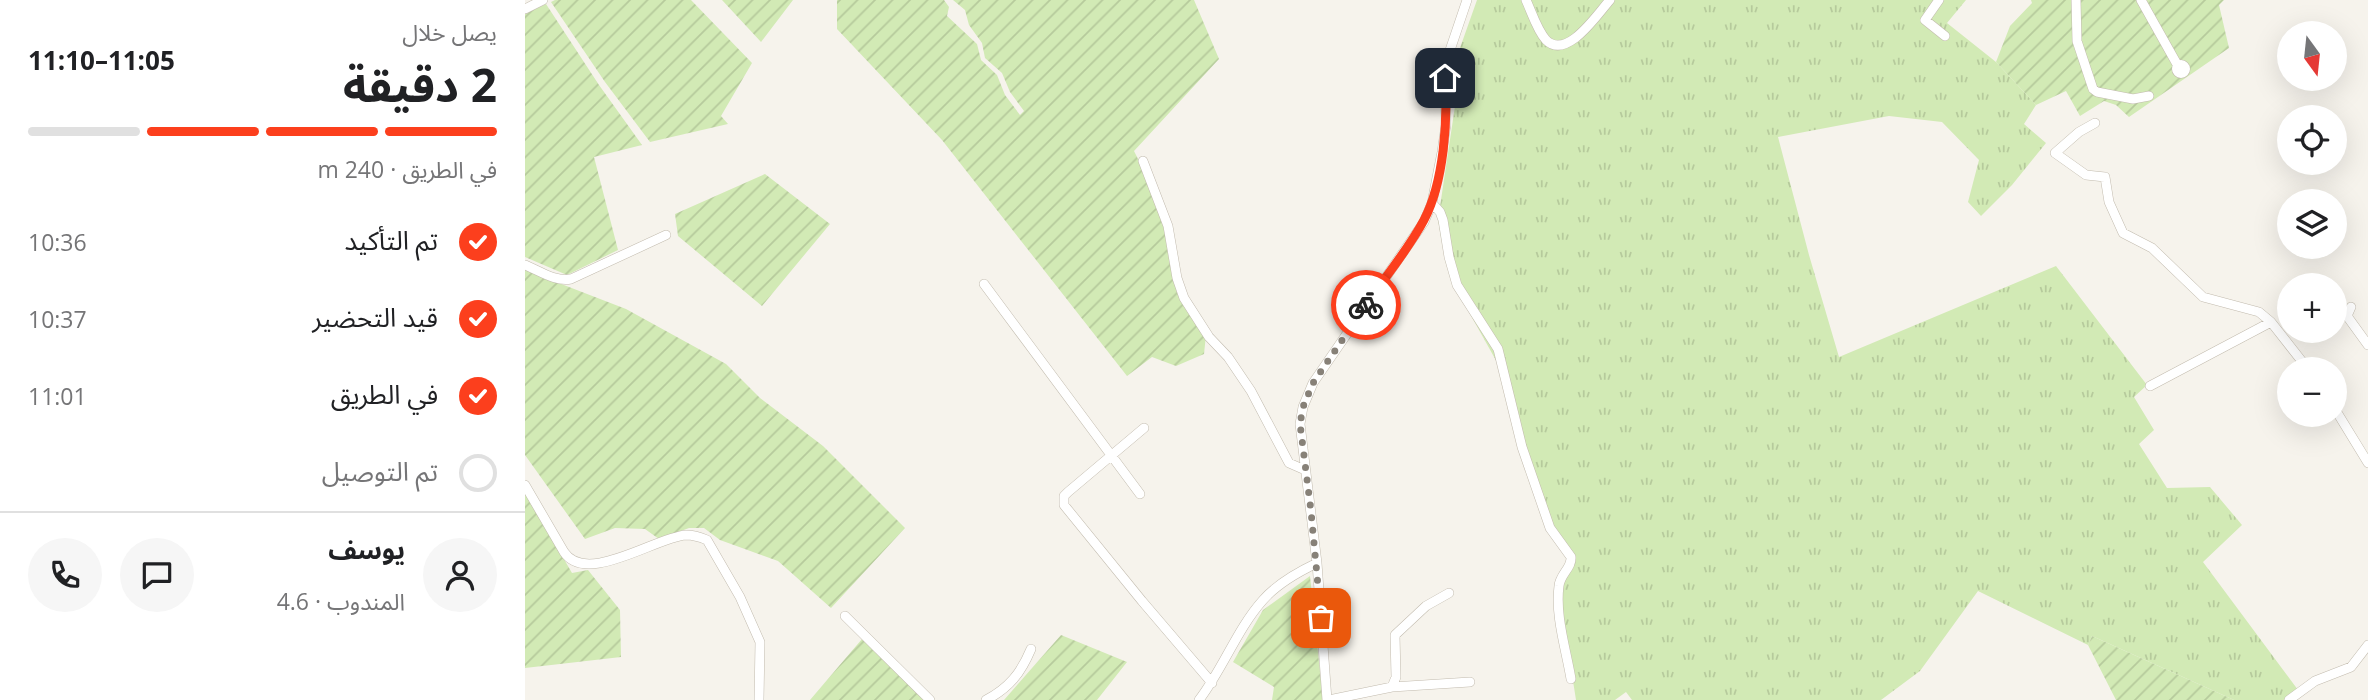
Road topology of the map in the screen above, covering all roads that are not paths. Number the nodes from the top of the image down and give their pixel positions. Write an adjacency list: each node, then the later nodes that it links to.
1 (543, 0): 8 (street)
2 (1467, 0): 14 (street)
3 (1526, 0): 4 (street)
4 (1610, 0)
5 (1938, 0): 9 (street)
6 (2076, 0): 11 (street)
7 (2141, 0): 10 (street)
8 (525, 9)
9 (1945, 36)
10 (2178, 66)
11 (2149, 96)
12 (2095, 123): 19 (street)
13 (1143, 162): 27 (street)
14 (1432, 203): 27 (street); 35 (street)
15 (666, 234): 16 (street)
16 (525, 265)
17 (984, 284): 25 (street)
18 (2351, 307): 20 (street)
19 (2271, 322): 21 (street); 22 (street)
20 (2368, 345)
21 (2299, 357)
22 (2150, 386)
23 (2346, 427): 26 (street)
24 (1144, 428): 25 (street)
25 (1110, 457): 29 (street); 37 (street)
26 (2368, 463)
27 (1305, 470): 30 (street)
28 (525, 485): 39 (street)
29 (1140, 494)
30 (1317, 563): 37 (street); 43 (street)
31 (1449, 593): 38 (street)
32 (845, 616): 40 (street)
33 (2368, 645): 44 (street)
34 (1031, 649): 41 (street)
35 (1571, 679)
36 (1470, 682): 38 (street)
37 (1212, 683): 42 (street)
38 (1392, 687): 43 (street)
39 (759, 700)
40 (930, 700)
41 (986, 700)
42 (1199, 700)
43 (1328, 700)
44 (2289, 700)

